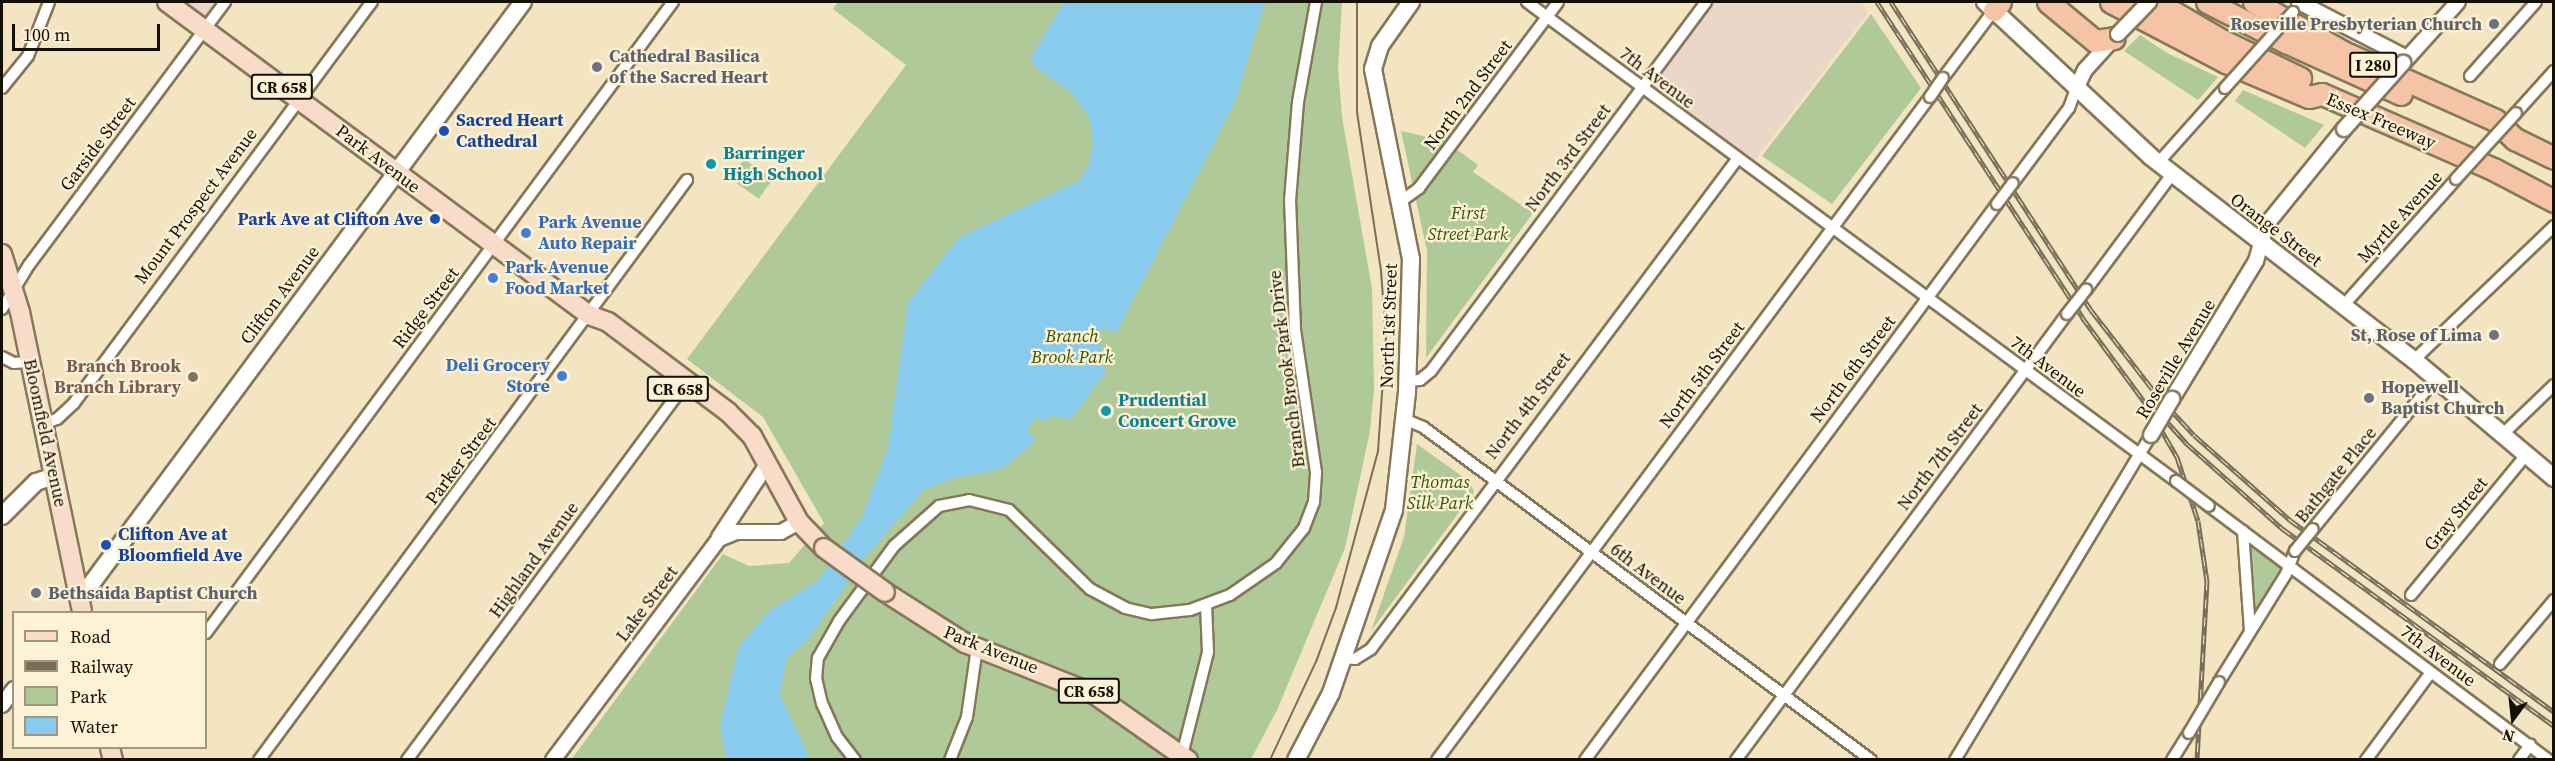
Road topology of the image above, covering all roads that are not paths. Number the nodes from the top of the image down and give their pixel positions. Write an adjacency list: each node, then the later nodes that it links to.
1 (49, 2): 29 (street)
2 (167, 2): 23 (main road, Park Avenue / CR 658)
3 (225, 2): 23 (street, Garside Street)
4 (372, 2): 32 (street, Mount Prospect Avenue)
5 (523, 2): 37 (main road, Clifton Avenue)
6 (673, 2): 45 (street, Ridge Street)
7 (1316, 2): 78 (street, Branch Brook Park Drive)
8 (1411, 2): 41 (main road, North 1st Street)
9 (1527, 2): 22 (street, 7th Avenue)
10 (1558, 2): 22 (street, North 2nd Street)
11 (1706, 2): 28 (street, North 3rd Street)
12 (2048, 2): 24 (highway)
13 (2111, 2): 31 (highway, Essex Freeway / I 280)
14 (2149, 2): 24 (street, North 6th Street, bridge)
15 (2156, 2): 31 (highway)
16 (2207, 2): 33 (highway)
17 (2254, 2): 33 (highway, I 280)
18 (2458, 2): 25 (street, Roseville Avenue)
19 (2536, 2): 27 (street)
20 (1993, 4): 30 (main road, Orange Street); 43 (street, North 5th Street, bridge)
21 (2299, 4): 25 (street); 36 (street, bridge)
22 (1547, 16): 28 (street, 7th Avenue); 41 (street, North 2nd Street)
23 (204, 29): 32 (main road, Park Avenue / CR 658); 47 (street, Garside Street)
24 (2116, 36): 30 (street, North 6th Street)
25 (2405, 61): 44 (street, Roseville Avenue, bridge)
26 (2553, 71): 49 (street, Myrtle Avenue, bridge)
27 (2470, 76)
28 (1642, 87): 34 (street, 7th Avenue); 57 (street, North 3rd Street)
29 (2, 88)
30 (2076, 89): 36 (main road, Orange Street); 48 (street, North 6th Street, bridge)
31 (2322, 94): 40 (highway, Essex Freeway / I 280)
32 (299, 100): 37 (main road, Park Avenue / CR 658); 61 (street, Mount Prospect Avenue)
33 (2515, 139): 35 (highway, I 280)
34 (1738, 158): 43 (street, 7th Avenue); 69 (street, North 4th Street)
35 (2553, 158)
36 (2158, 163): 38 (main road, Orange Street)
37 (396, 172): 45 (main road, Park Avenue / CR 658); 79 (main road, Clifton Avenue)
38 (2172, 174): 44 (main road, Orange Street); 55 (street, North 7th Street, bridge)
39 (687, 180): 51 (street, Parker Street)
40 (2553, 201)
41 (1400, 202): 57 (main road, North 1st Street)
42 (2553, 227): 53 (street)
43 (1832, 228): 48 (street, 7th Avenue); 74 (street, North 5th Street)
44 (2261, 242): 49 (main road, Orange Street); 62 (street, Roseville Avenue, bridge)
45 (494, 244): 51 (main road, Park Avenue / CR 658); 81 (street, Ridge Street)
46 (2, 254): 47 (main road, Bloomfield Avenue)
47 (13, 290): 50 (street, Garside Street); 54 (main road, Bloomfield Avenue)
48 (1927, 299): 55 (street, 7th Avenue); 80 (street, North 6th Street)
49 (2343, 306): 53 (main road, Orange Street)
50 (2, 309)
51 (589, 315): 59 (main road, Park Avenue / CR 658); 92 (street, Parker Street)
52 (2, 357): 54 (street)
53 (2414, 360): 56 (main road, Orange Street)
54 (30, 362): 61 (main road, Bloomfield Avenue)
55 (2025, 371): 64 (street, 7th Avenue); 88 (street, North 7th Street)
56 (2436, 378): 63 (main road, Orange Street); 75 (street, Bathgate Place, bridge)
57 (1407, 381): 60 (main road, North 1st Street)
58 (2553, 385): 63 (street)
59 (683, 386): 66 (main road, Park Avenue / CR 658); 93 (street, Highland Avenue)
60 (1404, 419): 69 (street, 6th Avenue); 84 (main road, North 1st Street)
61 (43, 423): 67 (main road, Bloomfield Avenue)
62 (2151, 435): 64 (street, Roseville Avenue)
63 (2502, 435): 65 (main road, Orange Street)
64 (2139, 455): 72 (street, 7th Avenue, bridge); 102 (street, Roseville Avenue)
65 (2526, 455): 68 (main road, Orange Street); 76 (street, Gray Street)
66 (766, 466): 71 (main road, Park Avenue / CR 658); 73 (street, Lake Street)
67 (54, 476): 70 (main road); 79 (main road, Bloomfield Avenue)
68 (2553, 478)
69 (1496, 482): 74 (street, 6th Avenue); 84 (street, North 4th Street)
70 (2, 516)
71 (799, 522): 73 (street); 83 (main road, Park Avenue / CR 658, bridge)
72 (2243, 531): 75 (street, 7th Avenue); 82 (street)
73 (715, 543): 94 (street, Lake Street)
74 (1591, 552): 80 (street, 6th Avenue); 98 (street, North 5th Street)
75 (2289, 566): 82 (street, Bathgate Place); 86 (street, 7th Avenue)
76 (2411, 595)
77 (2553, 600): 85 (street)
78 (1206, 605): 91 (street); 95 (street, Branch Brook Park Drive)
79 (77, 608)
80 (1686, 623): 88 (street, 6th Avenue); 99 (street, North 6th Street)
81 (207, 632)
82 (2250, 632): 103 (street, Bathgate Place, bridge)
83 (977, 648): 91 (main road, Park Avenue / CR 658); 96 (street)
84 (1343, 658): 97 (main road)
85 (2500, 664)
86 (2431, 672): 90 (street, 7th Avenue); 104 (street)
87 (12, 692): 89 (street)
88 (1784, 695): 100 (street, North 7th Street); 101 (street, 6th Avenue)
89 (2, 705)
90 (2530, 745): 105 (street); 106 (street, 7th Avenue)
91 (1185, 757)
92 (259, 759)
93 (407, 759)
94 (553, 759)
95 (855, 759)
96 (950, 759)
97 (1296, 759)
98 (1437, 759)
99 (1585, 759)
100 (1736, 759)
101 (1871, 759)
102 (1954, 759)
103 (2172, 759)
104 (2366, 759)
105 (2519, 759)
106 (2549, 759)

